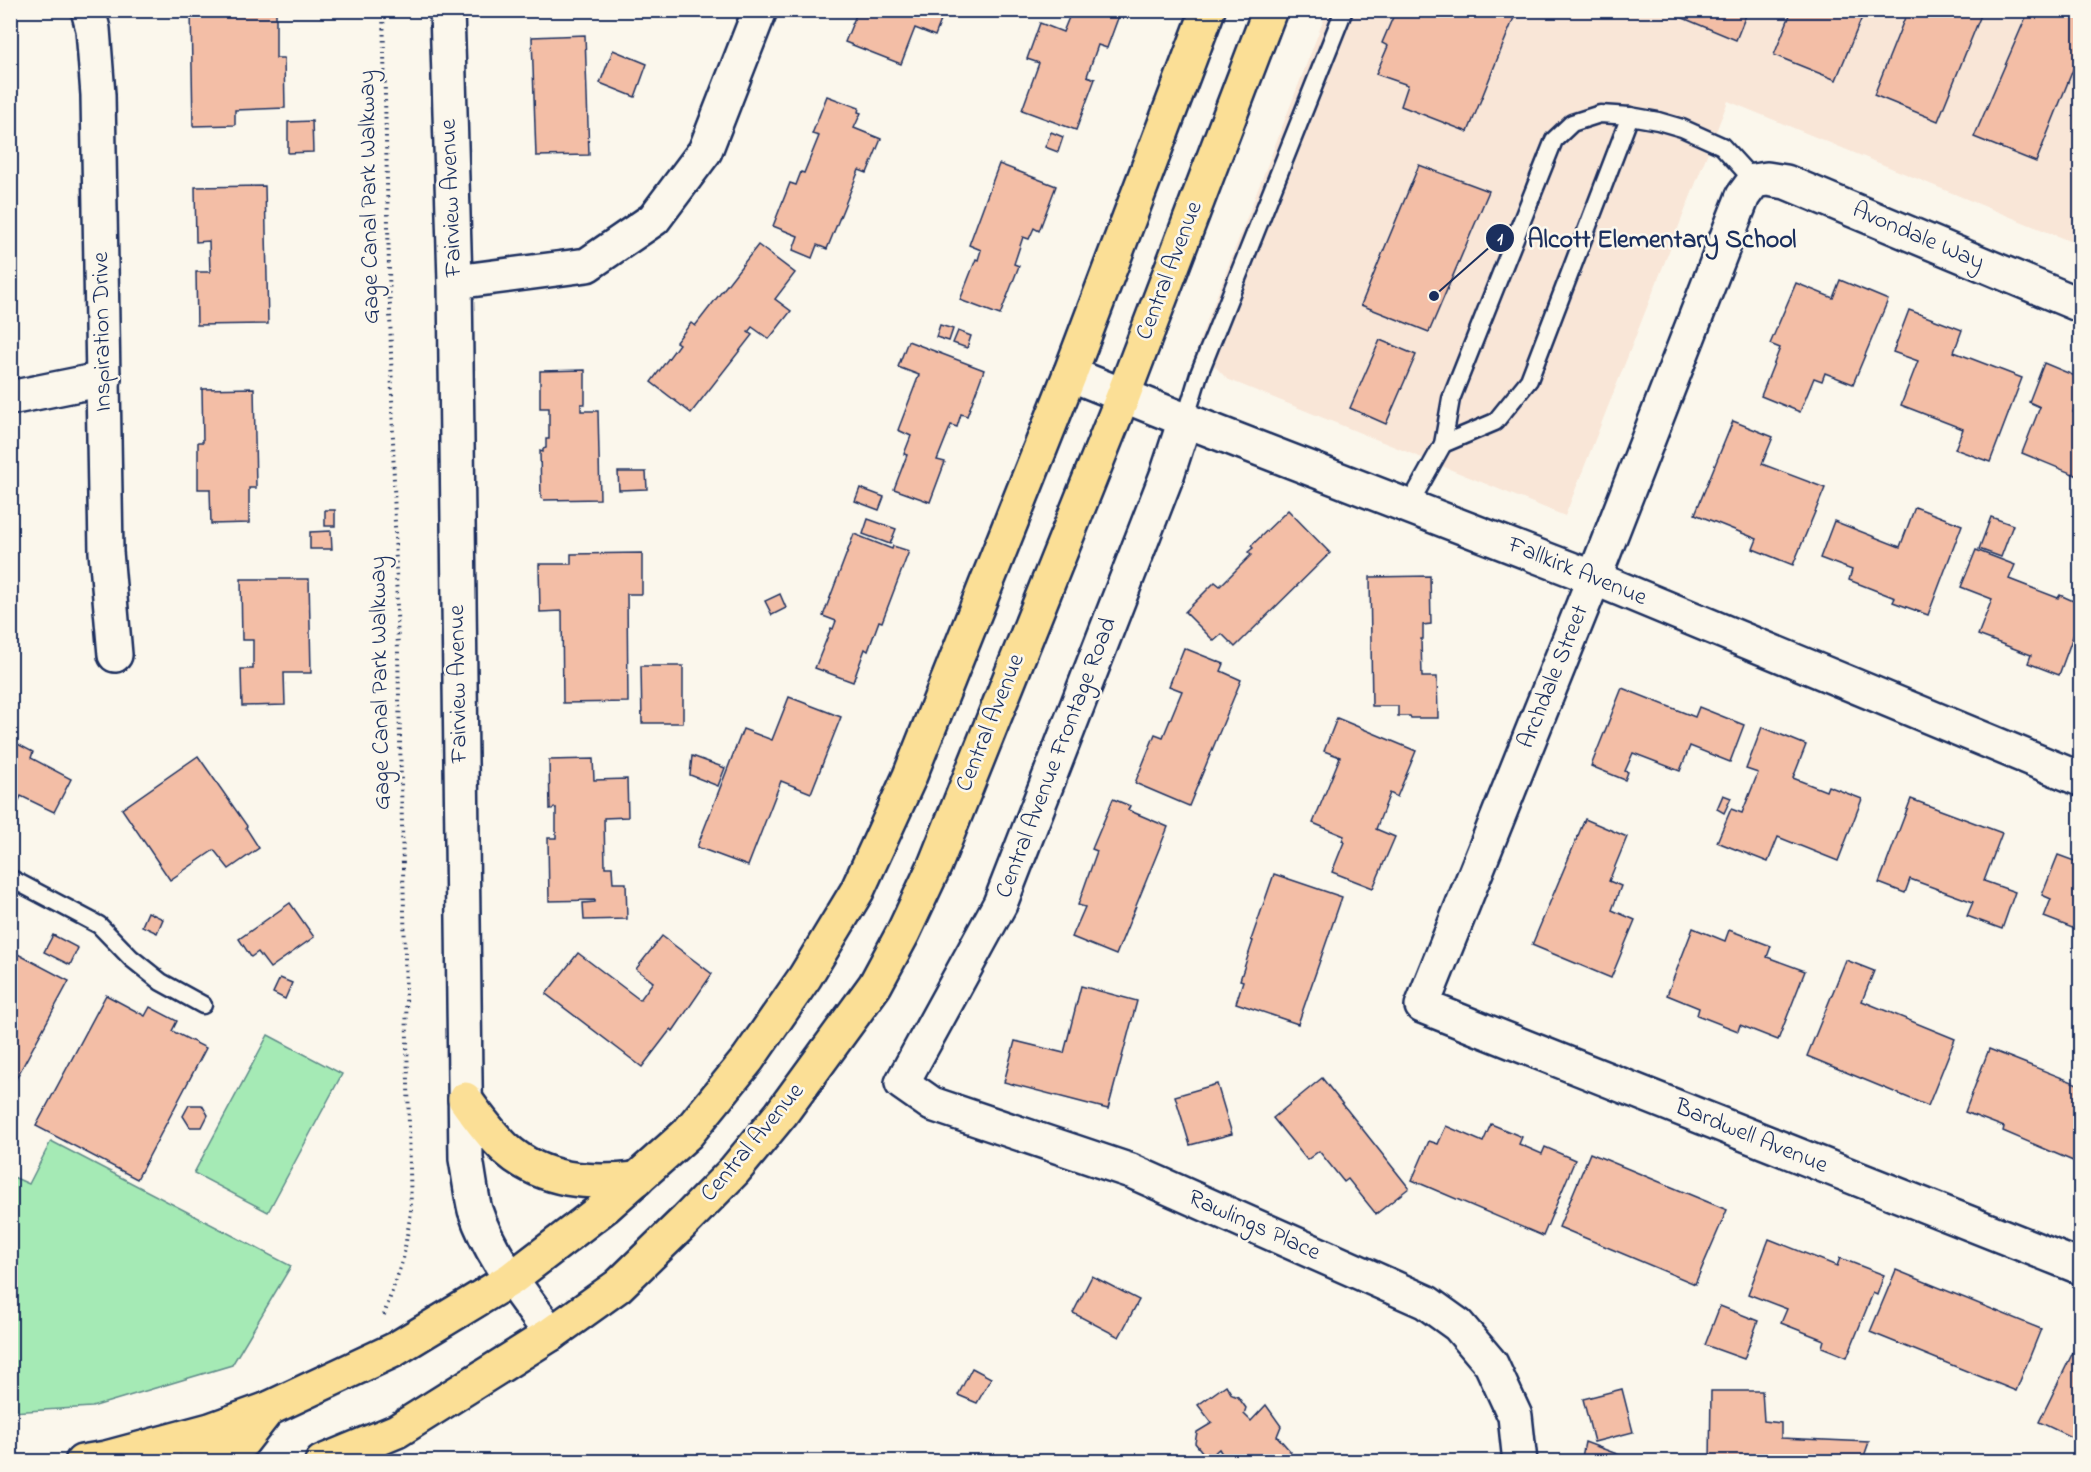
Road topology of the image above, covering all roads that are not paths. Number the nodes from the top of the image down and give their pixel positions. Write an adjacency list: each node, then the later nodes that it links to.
1 (88, 10): 12 (street, Inspiration Drive)
2 (447, 10): 9 (street, Fairview Avenue)
3 (760, 10): 9 (street)
4 (1208, 10): 11 (main road)
5 (1270, 10): 13 (main road, Central Avenue)
6 (1344, 10): 15 (lane)
7 (1630, 116): 8 (lane); 16 (lane); 16 (lane)
8 (1754, 181): 10 (street, Avondale Way); 18 (street, Archdale Street)
9 (454, 282): 25 (street, Fairview Avenue)
10 (2080, 305)
11 (1070, 374): 13 (street, Fallkirk Avenue); 26 (main road)
12 (104, 379): 14 (street); 19 (street, Inspiration Drive)
13 (1123, 396): 15 (street, Fallkirk Avenue); 29 (main road, Central Avenue)
14 (10, 398)
15 (1185, 420): 17 (street, Fallkirk Avenue); 24 (street, Central Avenue Frontage Road)
16 (1443, 444): 17 (lane)
17 (1409, 505): 18 (street, Fallkirk Avenue)
18 (1594, 578): 20 (street, Fallkirk Avenue); 23 (street, Archdale Street)
19 (115, 655)
20 (2080, 779)
21 (10, 878): 22 (lane)
22 (203, 1005)
23 (1422, 1006): 27 (street, Bardwell Avenue)
24 (903, 1083): 34 (street, Rawlings Place)
25 (465, 1099): 26 (main road); 28 (street, Fairview Avenue)
26 (637, 1179): 28 (main road)
27 (2080, 1267)
28 (511, 1278): 29 (street, Fairview Avenue); 30 (main road)
29 (551, 1334): 33 (main road, Central Avenue)
30 (268, 1409): 31 (main road); 32 (main road)
31 (82, 1461)
32 (196, 1461)
33 (322, 1461)
34 (1520, 1461)

